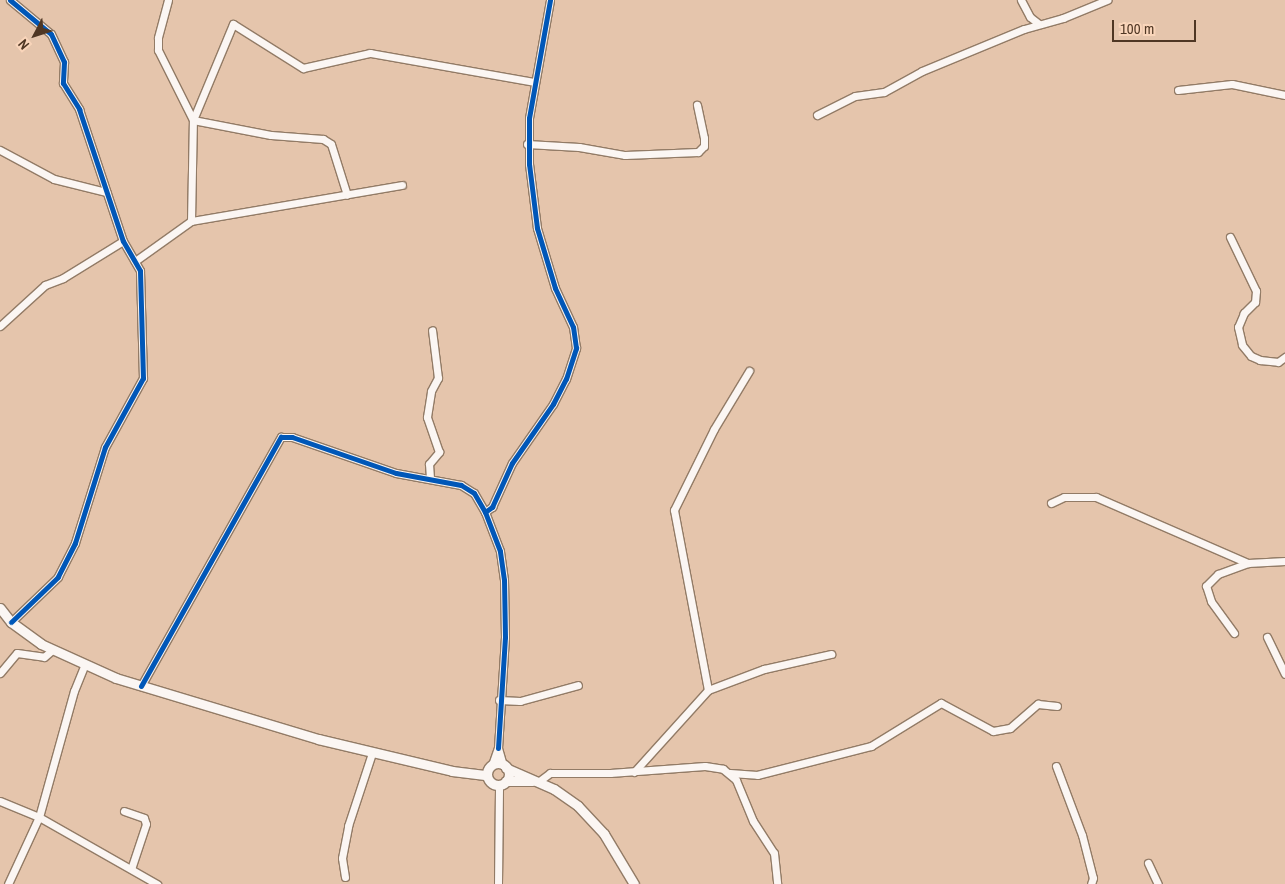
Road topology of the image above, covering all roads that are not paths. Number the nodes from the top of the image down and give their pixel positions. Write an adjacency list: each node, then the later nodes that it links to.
1 (10, 0): 16 (street)
2 (168, 0): 12 (street)
3 (550, 0): 7 (street)
4 (1021, 0): 6 (street)
5 (1107, 0): 6 (street)
6 (1039, 24): 11 (street)
7 (534, 82): 12 (street); 13 (street)
8 (1178, 90): 9 (street)
9 (1285, 95)
10 (696, 105): 13 (street)
11 (817, 115)
12 (193, 120): 17 (street); 18 (street)
13 (527, 144): 28 (street)
14 (0, 150): 16 (street)
15 (402, 186): 17 (street)
16 (106, 192): 20 (street)
17 (347, 195): 18 (street)
18 (191, 221): 21 (street)
19 (1230, 237): 24 (street)
20 (123, 241): 21 (street); 22 (street)
21 (135, 261): 32 (street)
22 (0, 326)
23 (432, 330): 26 (street)
24 (1285, 356)
25 (750, 371): 42 (street)
26 (430, 478): 28 (street); 40 (street)
27 (1051, 503): 30 (street)
28 (485, 512): 43 (street)
29 (1285, 561): 30 (street)
30 (1248, 564): 33 (street)
31 (0, 608): 32 (main road)
32 (11, 622): 35 (main road)
33 (1234, 633)
34 (1266, 637): 39 (street)
35 (52, 650): 37 (main road); 38 (street)
36 (831, 654): 42 (street)
37 (84, 666): 40 (main road); 57 (street)
38 (0, 673)
39 (1285, 674)
40 (141, 686): 46 (main road)
41 (578, 686): 43 (street)
42 (708, 690): 50 (street)
43 (499, 700): 45 (street)
44 (1056, 706): 51 (street)
45 (498, 748): 47 (street); 48 (street)
46 (372, 753): 52 (main road); 60 (street)
47 (492, 765): 48 (main road); 52 (main road)
48 (505, 766): 53 (main road); 54 (main road)
49 (1056, 766): 66 (street)
50 (634, 772): 51 (street); 53 (street)
51 (730, 773): 65 (street)
52 (487, 775): 54 (main road)
53 (536, 781): 54 (main road); 64 (main road)
54 (502, 783): 63 (street)
55 (0, 801): 57 (street)
56 (124, 811): 59 (street)
57 (39, 817): 59 (street); 61 (street)
58 (1148, 863): 67 (street)
59 (131, 869): 62 (street)
60 (345, 877)
61 (8, 884)
62 (158, 884)
63 (498, 884)
64 (634, 884)
65 (777, 884)
66 (1091, 884)
67 (1158, 884)

